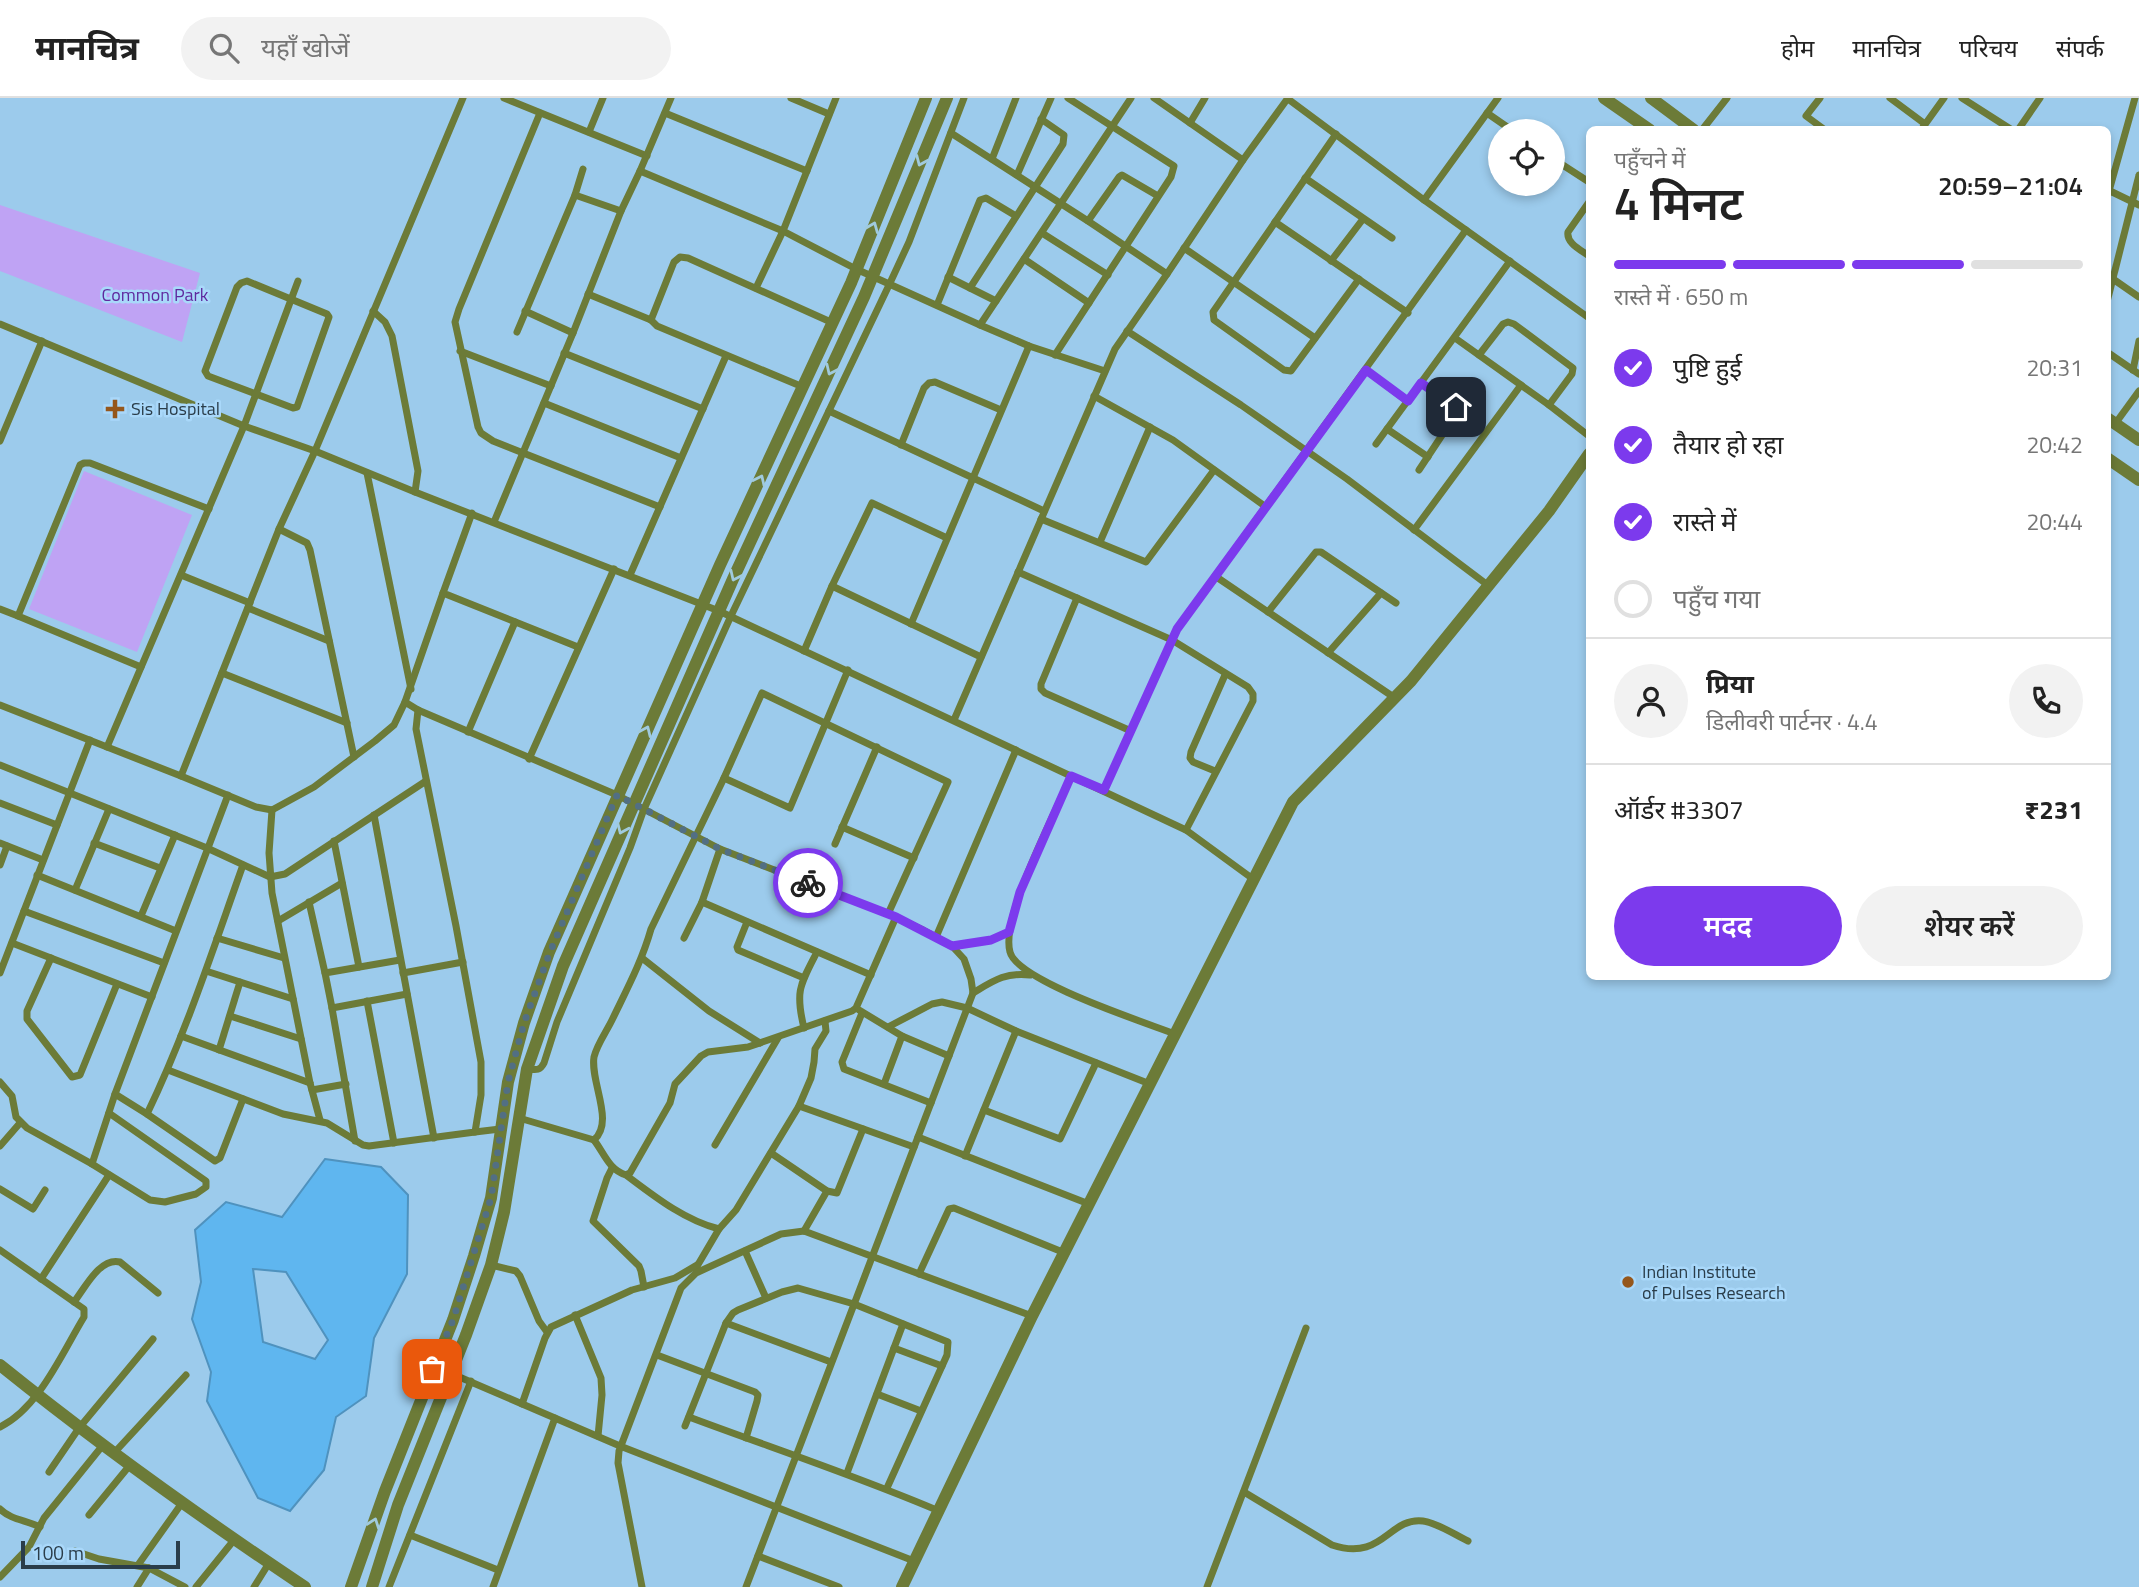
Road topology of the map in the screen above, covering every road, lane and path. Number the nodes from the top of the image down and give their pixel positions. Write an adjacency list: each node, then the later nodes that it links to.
1 (463, 98): 100 (street)
2 (504, 98): 27 (street)
3 (603, 98): 43 (street)
4 (671, 98): 28 (street)
5 (791, 98): 30 (street)
6 (836, 98): 30 (street)
7 (926, 98): 81 (street, one-way to 7)
8 (947, 98): 84 (street, one-way to 84)
9 (964, 98): 44 (street)
10 (1016, 98): 47 (street)
11 (1051, 98): 31 (street)
12 (1068, 98): 34 (street)
13 (1131, 98): 34 (street)
14 (1154, 98): 33 (street)
15 (1205, 98): 33 (street)
16 (1288, 98): 45 (street); 48 (street)
17 (1498, 98): 29 (street)
18 (1604, 98): 35 (street)
19 (1651, 98): 36 (street)
20 (1727, 98): 37 (street)
21 (1820, 98): 38 (street)
22 (1890, 98): 39 (street)
23 (1944, 98): 40 (street)
24 (1962, 98): 41 (street)
25 (2040, 98): 42 (street)
26 (2134, 98): 57 (street)
27 (540, 113): 43 (street); 116 (street)
28 (664, 113): 46 (street); 52 (street)
29 (1487, 113): 32 (street); 62 (street)
30 (829, 114): 52 (street)
31 (1041, 119): 53 (street); 58 (street)
32 (1496, 119)
33 (1190, 123): 48 (street)
34 (1112, 126): 61 (street); 63 (street)
35 (1643, 126)
36 (1689, 126)
37 (1705, 126)
38 (1820, 126)
39 (1922, 126)
40 (1924, 126)
41 (2006, 126)
42 (2021, 126)
43 (589, 132): 46 (street)
44 (951, 133): 47 (street); 90 (street)
45 (1336, 134): 55 (street); 62 (street)
46 (647, 156): 51 (street)
47 (992, 159): 53 (street)
48 (1242, 160): 76 (street)
49 (1565, 167): 56 (street)
50 (583, 169): 60 (street)
51 (640, 171): 66 (street); 72 (street)
52 (807, 171): 72 (street)
53 (1017, 174): 58 (street)
54 (2139, 175): 64 (street)
55 (1305, 178): 68 (street); 70 (street)
56 (1586, 181)
57 (2111, 182)
58 (1035, 186): 63 (street); 67 (street)
59 (2111, 194): 64 (street)
60 (575, 195): 66 (street); 101 (street)
61 (1158, 196): 69 (street); 75 (street)
62 (1424, 200): 71 (street)
63 (1061, 203): 69 (street); 73 (street)
64 (2136, 204): 87 (street)
65 (1586, 206): 77 (street)
66 (621, 211): 94 (street)
67 (1016, 216): 85 (street); 93 (street)
68 (1363, 219): 74 (street); 79 (street)
69 (1088, 221): 75 (street)
70 (1275, 222): 79 (street); 89 (street)
71 (1466, 230): 80 (street); 102 (street)
72 (783, 231): 81 (street); 92 (street)
73 (1042, 233): 78 (street); 83 (street)
74 (1392, 238)
75 (1126, 247): 82 (street); 83 (street)
76 (1184, 248): 82 (street); 89 (street)
77 (1586, 254)
78 (1024, 259): 97 (street); 98 (street)
79 (1331, 261): 86 (street)
80 (1510, 261): 103 (street); 112 (street)
81 (856, 269): 84 (street); 105 (street)
82 (1167, 274): 108 (street)
83 (1108, 275): 98 (street)
84 (873, 276): 90 (street); 187 (street, one-way to 187)
85 (948, 277): 93 (street); 99 (street)
86 (1359, 279): 102 (street); 111 (street)
87 (2113, 279): 91 (street); 95 (street)
88 (298, 281): 96 (street)
89 (1234, 281): 111 (street); 111 (street)
90 (890, 284): 99 (street); 137 (street)
91 (2111, 287)
92 (756, 288): 104 (street); 105 (street)
93 (970, 288): 97 (street)
94 (588, 294): 104 (street); 110 (street)
95 (2139, 298)
96 (292, 299): 130 (street); 130 (street); 130 (street)
97 (996, 301): 107 (street)
98 (1089, 303): 118 (street)
99 (937, 305): 107 (street)
100 (373, 311): 148 (street); 160 (street)
101 (525, 311): 109 (street); 110 (street)
102 (1408, 313): 122 (street)
103 (1586, 316)
104 (651, 320): 121 (street)
105 (833, 323): 128 (street)
106 (0, 324): 113 (street)
107 (980, 325): 115 (street)
108 (1127, 331): 123 (street); 149 (street)
109 (517, 332)
110 (573, 332): 117 (street)
111 (1315, 338)
112 (1455, 338): 119 (street); 125 (street)
113 (42, 341): 139 (street); 140 (street)
114 (2139, 341): 124 (street)
115 (1029, 346): 118 (street); 136 (street)
116 (460, 351): 127 (street); 150 (street)
117 (565, 353): 127 (street); 135 (street)
118 (1055, 355): 123 (street)
119 (1479, 355): 126 (street); 134 (street)
120 (2111, 355): 124 (street)
121 (726, 356): 128 (street); 135 (street)
122 (1366, 370): 132 (street); 149 (street)
123 (1105, 372): 131 (street)
124 (2136, 372)
125 (1421, 383): 132 (street); 151 (street)
126 (1521, 385): 134 (street); 169 (street)
127 (551, 387): 133 (street)
128 (803, 387): 183 (street, one-way to 128)
129 (2139, 391): 138 (street)
130 (256, 394): 139 (street)
131 (1094, 396): 141 (street); 164 (street)
132 (1408, 401): 142 (street)
133 (544, 403): 150 (street); 152 (street)
134 (1549, 405): 143 (street)
135 (703, 408): 152 (street)
136 (1001, 410): 146 (street); 158 (street)
137 (829, 411): 146 (street); 187 (street)
138 (2111, 421): 144 (street)
139 (244, 426): 148 (street); 163 (street)
140 (3, 427): 145 (street)
141 (1150, 427): 155 (street); 171 (street)
142 (1387, 429): 147 (street); 151 (street)
143 (1586, 434)
144 (2139, 440)
145 (0, 441)
146 (901, 444): 158 (street)
147 (1376, 444)
148 (315, 450): 157 (street); 168 (street)
149 (1307, 451): 162 (street); 169 (street)
150 (524, 452): 161 (street); 167 (street)
151 (1428, 457): 156 (street)
152 (681, 458): 161 (street)
153 (1586, 458): 178 (street)
154 (2111, 461): 159 (street)
155 (1214, 470): 162 (street); 171 (street)
156 (1419, 470)
157 (367, 473): 160 (street); 201 (street)
158 (972, 478): 164 (street); 170 (street)
159 (2139, 480)
160 (415, 492): 165 (street)
161 (660, 507): 175 (street)
162 (1266, 507): 176 (street)
163 (209, 509): 174 (street); 188 (street)
164 (1044, 511): 166 (street)
165 (472, 513): 167 (street); 179 (street)
166 (1041, 519): 171 (street); 173 (street)
167 (494, 522): 172 (street)
168 (279, 529): 184 (street); 192 (street)
169 (1414, 530): 178 (street)
170 (947, 538): 177 (street); 190 (street)
171 (1100, 542)
172 (614, 569): 175 (street); 193 (street)
173 (1018, 572): 181 (street); 196 (street)
174 (181, 575): 184 (street); 197 (street)
175 (630, 576): 183 (street)
176 (1215, 576): 186 (street); 191 (street)
177 (832, 586): 190 (street); 194 (street)
178 (1489, 586): 202 (street)
179 (443, 593): 189 (street); 201 (street)
180 (1381, 593): 182 (street); 186 (street); 195 (street)
181 (1077, 598): 191 (street); 209 (street)
182 (1396, 603)
183 (703, 604): 187 (street); 226 (street, one-way to 183)
184 (249, 606): 192 (street); 199 (street)
185 (0, 609): 188 (street)
186 (1268, 612): 195 (street)
187 (725, 614): 194 (street); 228 (street)
188 (19, 616): 197 (street)
189 (515, 622): 193 (street); 210 (street)
190 (911, 624): 196 (street)
191 (1172, 640): 200 (street); 209 (street)
192 (329, 641): 207 (street)
193 (578, 647): 216 (street)
194 (804, 651): 198 (street)
195 (1328, 653): 202 (street)
196 (981, 657): 206 (street)
197 (141, 667): 212 (street)
198 (848, 670): 206 (street); 208 (street)
199 (222, 673): 207 (street); 219 (street)
200 (1225, 675): 218 (street); 218 (street)
201 (411, 689): 203 (street)
202 (1395, 698): 250 (street)
203 (405, 702): 205 (street); 215 (street)
204 (0, 705): 211 (street)
205 (418, 710): 210 (street); 222 (street)
206 (954, 720): 214 (street)
207 (346, 723): 215 (street)
208 (826, 723): 213 (street); 221 (street); 221 (street)
209 (1131, 731): 223 (street)
210 (468, 732): 216 (street)
211 (90, 740): 212 (street); 224 (street)
212 (107, 747): 219 (street)
213 (877, 747): 233 (street); 243 (street)
214 (1016, 750): 220 (street); 262 (street)
215 (354, 757): 230 (street)
216 (529, 759): 226 (street)
217 (0, 765): 224 (street)
218 (1215, 771): 234 (street)
219 (181, 776): 225 (street)
220 (1071, 776): 223 (street); 261 (street)
221 (724, 778): 236 (street)
222 (426, 781): 231 (street); 273 (street)
223 (1104, 790): 234 (street)
224 (70, 794): 229 (street); 232 (street)
225 (228, 795): 230 (street); 241 (street)
226 (617, 795): 228 (street); 322 (street)
227 (0, 803): 232 (street)
228 (638, 807): 236 (street); 319 (street)
229 (109, 809): 235 (street); 238 (street)
230 (272, 810): 249 (street)
231 (374, 816): 237 (street); 271 (street)
232 (57, 825): 244 (street)
233 (842, 827): 240 (street); 243 (street)
234 (1186, 830): 250 (street)
235 (175, 835): 241 (street); 247 (street)
236 (696, 837): 242 (street); 270 (street)
237 (334, 841): 249 (street); 251 (street)
238 (94, 843): 247 (street); 252 (street)
239 (4, 845): 244 (street); 245 (street)
240 (835, 845)
241 (207, 848): 246 (street); 260 (street)
242 (720, 849): 254 (street); 257 (street)
243 (914, 858): 257 (street)
244 (43, 860): 248 (street)
245 (0, 865)
246 (243, 865): 249 (street); 263 (street)
247 (160, 868): 256 (street)
248 (37, 875): 252 (street); 255 (street)
249 (270, 877): 258 (street)
250 (1253, 878): 297 (street)
251 (342, 883): 253 (street); 274 (street)
252 (75, 890): 256 (street)
253 (309, 902): 258 (street); 278 (street)
254 (702, 902): 259 (street); 264 (street)
255 (24, 911): 265 (street); 272 (street)
256 (141, 916): 260 (street)
257 (892, 916): 262 (street); 279 (street)
258 (278, 921): 269 (street)
259 (747, 922): 267 (street); 281 (street)
260 (176, 931): 272 (street)
261 (1009, 932): 266 (street); 280 (street)
262 (936, 937): 266 (street)
263 (217, 938): 269 (street); 275 (street)
264 (684, 938)
265 (12, 943): 268 (street); 277 (street)
266 (952, 946): 284 (street)
267 (817, 952): 279 (street); 281 (street)
268 (51, 958): 283 (street); 283 (street)
269 (284, 958): 287 (street)
270 (642, 958): 302 (street); 327 (street)
271 (400, 960): 274 (street); 276 (street)
272 (164, 962): 286 (street)
273 (463, 962): 276 (street); 324 (street)
274 (359, 967): 278 (street)
275 (206, 971): 282 (street); 298 (street)
276 (403, 972): 285 (street)
277 (0, 973)
278 (325, 973): 289 (street)
279 (871, 975): 291 (street)
280 (1034, 976): 284 (street); 297 (street)
281 (804, 978): 295 (street)
282 (240, 982): 287 (street); 292 (street)
283 (117, 984): 286 (street)
284 (973, 993): 290 (street)
285 (407, 994): 288 (street); 326 (street)
286 (152, 997): 312 (street)
287 (293, 999): 301 (street)
288 (368, 1001): 289 (street); 329 (street)
289 (332, 1008): 308 (street)
290 (967, 1008): 294 (street); 296 (street); 304 (street)
291 (859, 1010): 293 (street); 294 (street); 309 (street)
292 (230, 1016): 301 (street); 303 (street)
293 (825, 1021): 295 (street); 315 (street)
294 (888, 1027): 299 (street)
295 (804, 1028): 300 (street)
296 (1016, 1031): 305 (street); 316 (street)
297 (1175, 1034): 310 (street)
298 (181, 1036): 303 (street); 306 (street)
299 (902, 1036): 304 (street); 309 (street)
300 (778, 1037): 302 (street); 330 (street)
301 (301, 1039): 311 (street)
302 (760, 1043): 338 (street)
303 (219, 1050): 311 (street)
304 (949, 1056): 314 (street)
305 (1096, 1063): 310 (street); 316 (street)
306 (168, 1070): 313 (street); 318 (street)
307 (0, 1082): 321 (street)
308 (346, 1084): 311 (street); 328 (street)
309 (884, 1084): 314 (street)
310 (1150, 1084): 342 (street)
311 (311, 1086): 320 (street)
312 (115, 1094): 317 (street); 318 (street)
313 (243, 1099): 318 (street); 320 (street)
314 (931, 1103): 325 (street)
315 (799, 1106): 323 (street); 333 (street)
316 (984, 1110): 334 (street)
317 (109, 1113): 335 (street); 337 (street)
318 (147, 1114)
319 (519, 1118): 327 (street); 349 (street)
320 (320, 1120): 328 (street)
321 (20, 1123): 331 (street); 335 (street)
322 (500, 1129): 324 (street); 415 (street, one-way to 322)
323 (863, 1129): 332 (street); 341 (street)
324 (475, 1132): 326 (street)
325 (918, 1137): 332 (street); 334 (street)
326 (435, 1138): 329 (street)
327 (594, 1140): 336 (street)
328 (355, 1141): 329 (street)
329 (394, 1143)
330 (716, 1145)
331 (0, 1146)
332 (914, 1147): 348 (street)
333 (771, 1153): 341 (street); 343 (street)
334 (965, 1156): 342 (street)
335 (92, 1164): 337 (street)
336 (612, 1168): 338 (street); 353 (street)
337 (109, 1175): 352 (street)
338 (626, 1175): 343 (street)
339 (0, 1189): 340 (street)
340 (45, 1190)
341 (827, 1191): 344 (street)
342 (1089, 1204): 347 (street)
343 (719, 1229): 350 (street)
344 (804, 1231): 346 (street); 348 (street)
345 (0, 1250): 352 (street)
346 (745, 1251): 350 (street); 355 (street)
347 (1065, 1252): 351 (street); 359 (street)
348 (872, 1257): 351 (street); 357 (street)
349 (491, 1265): 363 (street); 370 (street)
350 (696, 1269): 353 (street); 366 (street)
351 (919, 1273): 359 (street)
352 (41, 1279): 356 (street)
353 (643, 1287): 358 (street)
354 (158, 1293): 356 (street)
355 (766, 1298): 357 (street); 360 (street)
356 (74, 1302): 375 (street)
357 (854, 1304): 361 (street); 367 (street)
358 (575, 1315): 363 (street); 383 (street)
359 (1032, 1316): 396 (street)
360 (726, 1323): 367 (street); 371 (street)
361 (903, 1324): 365 (street); 368 (street)
362 (1307, 1328): 392 (street)
363 (547, 1332): 376 (street)
364 (153, 1339): 382 (street)
365 (894, 1348): 368 (street); 374 (street)
366 (657, 1355): 371 (street); 385 (street)
367 (831, 1362): 387 (street)
368 (942, 1366): 377 (street)
369 (3, 1372): 375 (street)
370 (450, 1373): 373 (street); 416 (street)
371 (706, 1373): 378 (street); 384 (street)
372 (186, 1375): 386 (street)
373 (471, 1381): 376 (street); 399 (street)
374 (877, 1394): 377 (street); 390 (street)
375 (37, 1395): 381 (street); 382 (street)
376 (523, 1404): 379 (street)
377 (921, 1411): 391 (street)
378 (689, 1417): 380 (street); 384 (street)
379 (555, 1418): 383 (street); 408 (street)
380 (685, 1426)
381 (0, 1427)
382 (79, 1428): 386 (street); 389 (street)
383 (598, 1436): 385 (street)
384 (746, 1438): 387 (street)
385 (620, 1446): 394 (street); 419 (street)
386 (108, 1449): 388 (street); 398 (street)
387 (794, 1457): 390 (street); 394 (street)
388 (130, 1465): 393 (street); 397 (street)
389 (49, 1472)
390 (847, 1474): 391 (street)
391 (887, 1488): 396 (street)
392 (1244, 1492): 401 (street); 423 (street)
393 (182, 1503): 400 (street); 406 (street)
394 (776, 1506): 403 (street); 404 (street)
395 (0, 1509): 398 (street)
396 (939, 1511): 404 (street)
397 (89, 1516)
398 (40, 1527): 409 (street)
399 (410, 1535): 408 (street); 417 (street)
400 (234, 1540): 405 (street); 412 (street)
401 (1468, 1542)
402 (75, 1551): 406 (street)
403 (758, 1556): 420 (street); 421 (street)
404 (915, 1561): 422 (street)
405 (269, 1563): 413 (street); 414 (street)
406 (138, 1565): 407 (street)
407 (149, 1568): 410 (street); 411 (street)
408 (498, 1570): 418 (street)
409 (0, 1577)
410 (137, 1587)
411 (185, 1587)
412 (196, 1587)
413 (254, 1587)
414 (305, 1587)
415 (351, 1587)
416 (372, 1587)
417 (389, 1587)
418 (493, 1587)
419 (642, 1587)
420 (746, 1587)
421 (839, 1587)
422 (902, 1587)
423 (1207, 1587)

